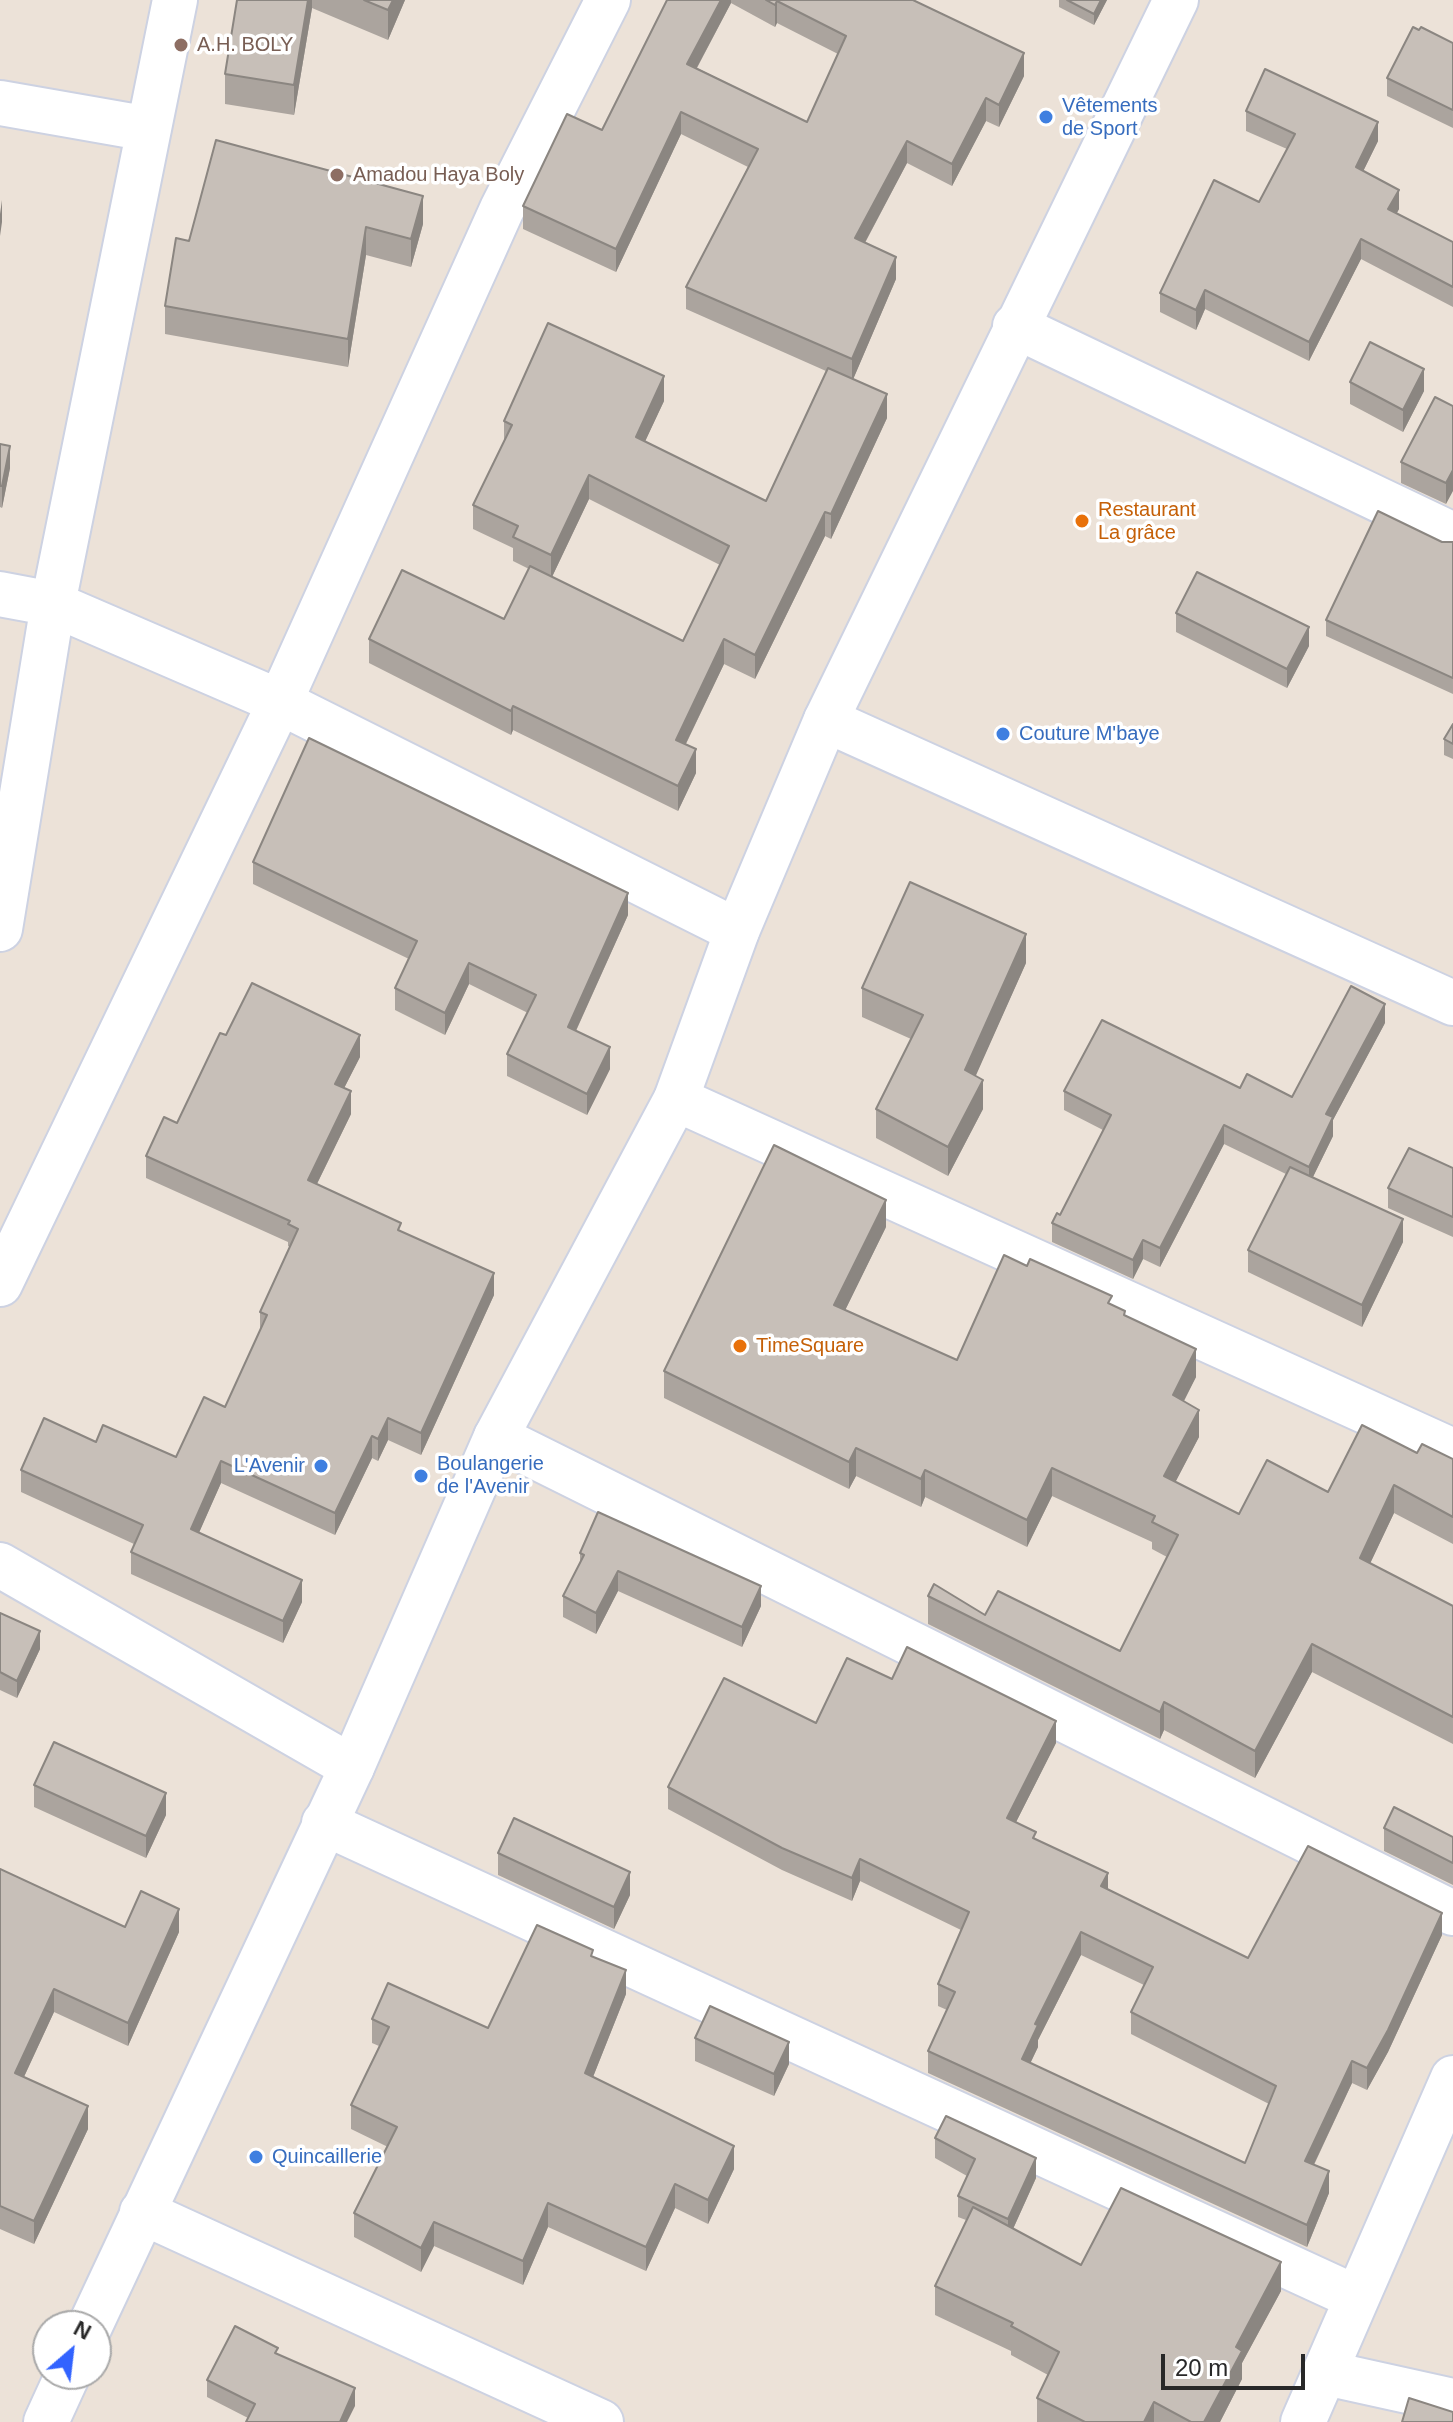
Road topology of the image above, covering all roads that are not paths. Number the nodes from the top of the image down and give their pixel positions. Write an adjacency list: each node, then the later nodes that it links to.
1 (175, 0): 5 (street)
2 (608, 0): 10 (street)
3 (1176, 0): 6 (street)
4 (0, 103): 5 (street)
5 (149, 129): 9 (street)
6 (1015, 326): 7 (street); 11 (street)
7 (1453, 535)
8 (0, 594): 9 (street)
9 (53, 604): 10 (street); 12 (street)
10 (280, 702): 13 (street); 16 (street)
11 (826, 720): 13 (street); 14 (street)
12 (0, 929)
13 (737, 931): 15 (street)
14 (1453, 1003)
15 (676, 1099): 17 (street); 18 (street)
16 (0, 1284)
17 (496, 1437): 20 (street); 22 (street)
18 (1453, 1451)
19 (0, 1565): 20 (street)
20 (352, 1767): 21 (street)
21 (324, 1823): 24 (street); 25 (street)
22 (1453, 1913)
23 (1453, 2078): 25 (street)
24 (142, 2212): 26 (street); 31 (street)
25 (1357, 2298): 27 (street)
26 (97, 2310)
27 (1326, 2373): 29 (street); 32 (street)
28 (61, 2390): 30 (street)
29 (1453, 2401)
30 (46, 2422)
31 (601, 2422)
32 (1303, 2422)

